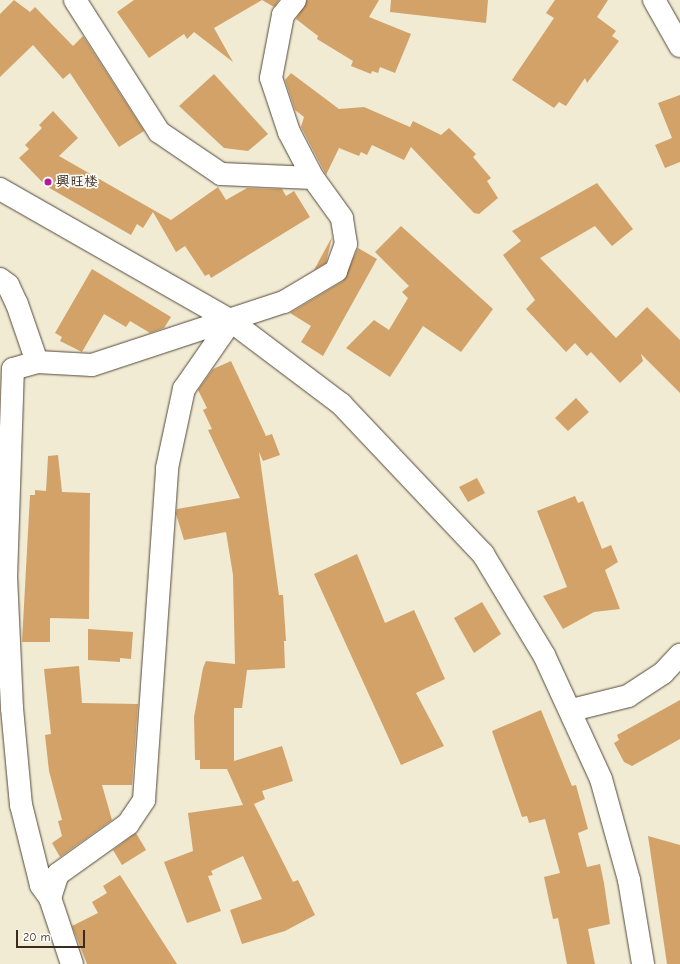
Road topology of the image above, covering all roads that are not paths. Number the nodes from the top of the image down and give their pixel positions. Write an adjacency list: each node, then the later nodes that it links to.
1 (75, 0): 5 (street)
2 (295, 0): 5 (street)
3 (654, 0): 4 (street)
4 (678, 34)
5 (313, 178): 8 (street)
6 (0, 189): 8 (street)
7 (0, 279): 9 (street)
8 (231, 321): 9 (street); 11 (street); 12 (street)
9 (36, 362): 12 (street)
10 (680, 655): 11 (street)
11 (572, 710): 14 (street)
12 (50, 898): 13 (street)
13 (72, 964)
14 (643, 964)

